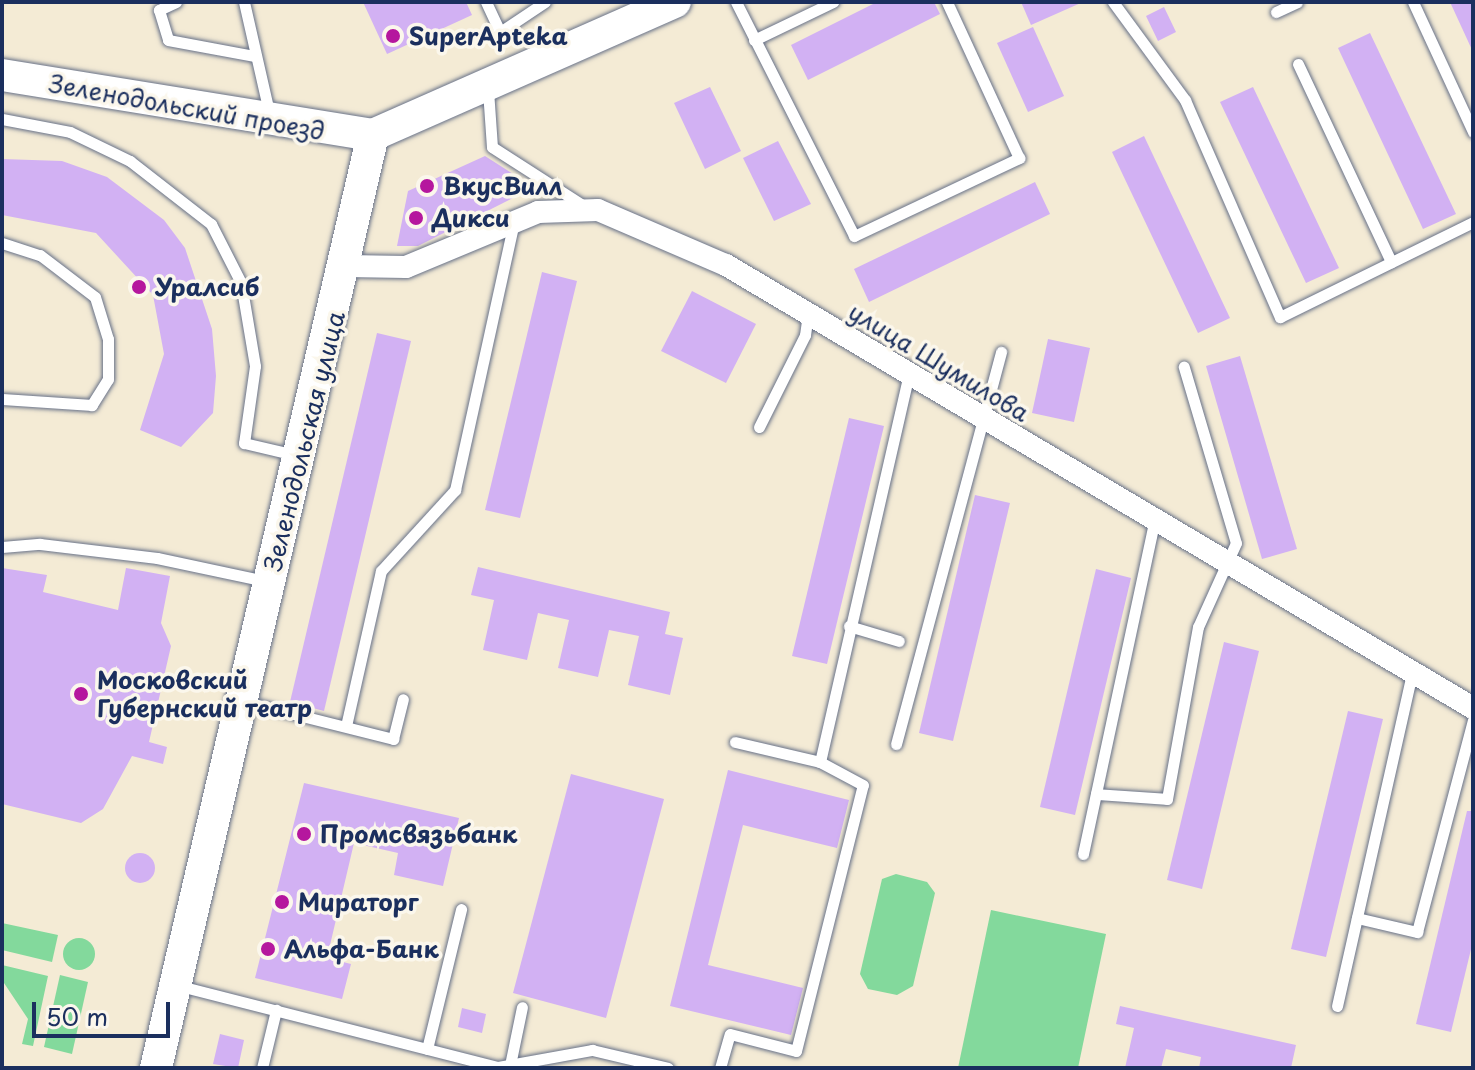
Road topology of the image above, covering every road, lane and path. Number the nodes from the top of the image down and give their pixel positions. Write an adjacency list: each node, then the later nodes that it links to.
1 (176, 2): 14 (lane)
2 (244, 2): 14 (lane)
3 (486, 2): 4 (lane)
4 (545, 2)
5 (675, 2): 17 (street)
6 (736, 2): 13 (lane)
7 (833, 2): 13 (lane)
8 (947, 2): 13 (lane)
9 (1113, 2): 26 (lane)
10 (1297, 2): 12 (lane)
11 (1413, 2): 20 (lane)
12 (1276, 12)
13 (754, 40)
14 (254, 56): 19 (lane)
15 (1298, 64): 26 (lane)
16 (2, 75): 19 (street, Зеленодольский проезд)
17 (487, 89): 21 (street); 22 (lane)
18 (2, 119): 35 (lane)
19 (271, 121): 21 (street, Зеленодольский проезд)
20 (1473, 132)
21 (373, 135): 27 (street, Зеленодольская улица)
22 (598, 210): 23 (street, улица Шумилова); 28 (street, улица Шумилова)
23 (514, 222): 27 (street, улица Шумилова); 47 (lane)
24 (1473, 222): 26 (lane)
25 (2, 243): 32 (lane)
26 (1391, 262)
27 (346, 266): 35 (street, Зеленодольская улица)
28 (808, 313): 31 (street, улица Шумилова); 34 (lane)
29 (1001, 352): 33 (lane)
30 (1184, 367): 38 (lane)
31 (909, 373): 33 (street, улица Шумилова); 40 (lane)
32 (2, 399)
33 (982, 418): 36 (street, улица Шумилова); 49 (lane)
34 (759, 427)
35 (300, 456): 39 (street, Зеленодольская улица)
36 (1155, 519): 38 (street, улица Шумилова); 51 (lane)
37 (2, 547): 39 (lane)
38 (1231, 563): 42 (street, улица Шумилова); 51 (lane)
39 (269, 582): 44 (street, Зеленодольская улица)
40 (849, 626): 41 (lane); 50 (lane)
41 (899, 641)
42 (1412, 672): 45 (street, улица Шумилова); 54 (lane)
43 (403, 699): 47 (lane)
44 (242, 700): 47 (lane); 55 (street, Зеленодольская улица)
45 (1473, 708)
46 (1473, 720): 54 (lane)
47 (346, 726)
48 (735, 742): 50 (lane)
49 (896, 744)
50 (820, 762): 66 (lane)
51 (1096, 794): 52 (lane)
52 (1083, 854)
53 (461, 909): 59 (lane)
54 (1357, 918): 56 (lane)
55 (176, 985): 58 (lane); 62 (street, Зеленодольская улица)
56 (1337, 1006)
57 (522, 1007): 61 (lane)
58 (276, 1010): 59 (lane); 63 (lane)
59 (427, 1049): 61 (lane)
60 (575, 1053): 61 (lane); 64 (lane); 65 (lane)
61 (510, 1065)
62 (156, 1068)
63 (262, 1068)
64 (578, 1068)
65 (668, 1068)
66 (720, 1068)

